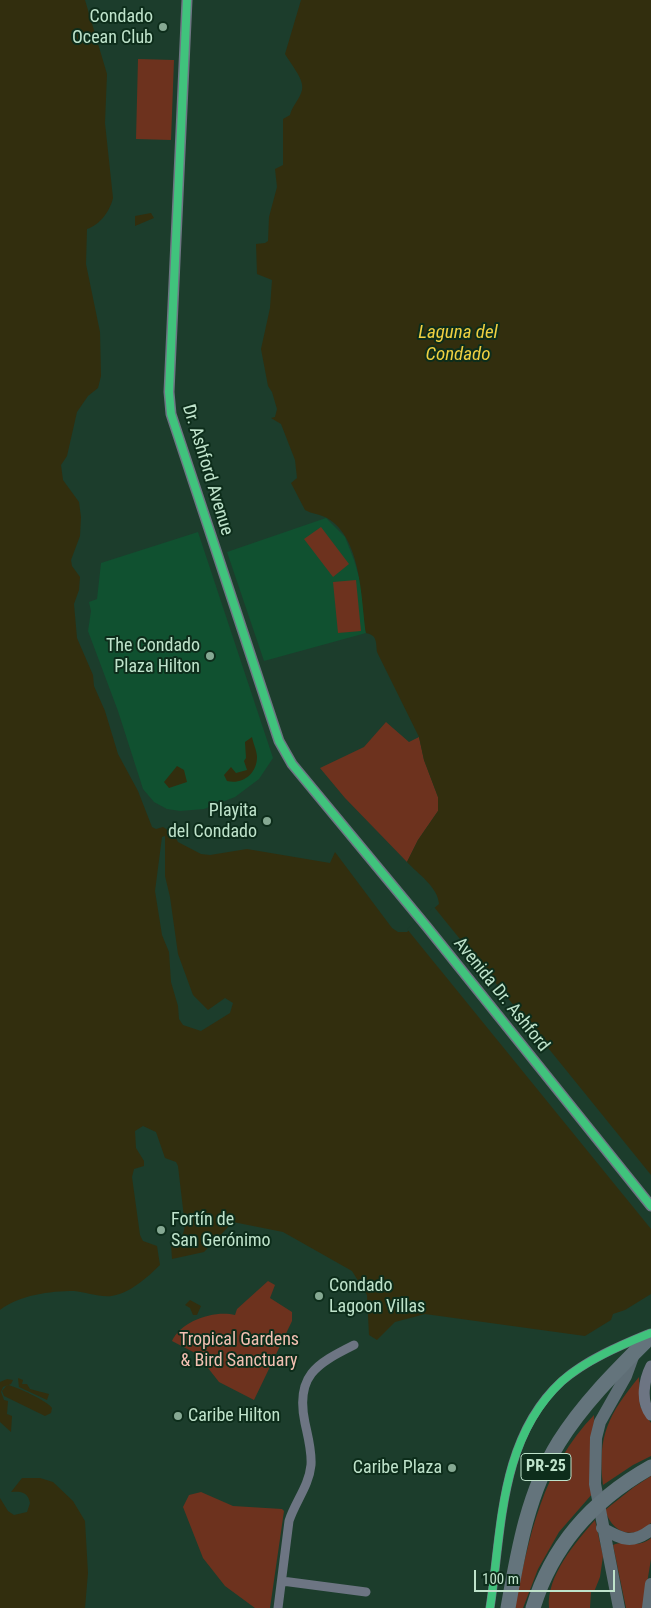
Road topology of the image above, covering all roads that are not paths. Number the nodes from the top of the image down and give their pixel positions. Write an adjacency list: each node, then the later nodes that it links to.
1 (187, 0): 2 (street, Dr. Ashford Avenue)
2 (325, 804): 3 (street, Avenida Dr. Ashford)
3 (651, 1206)
4 (651, 1334): 6 (main road); 16 (street)
5 (354, 1345): 12 (street)
6 (635, 1352): 10 (main road); 17 (main road, PR-25)
7 (651, 1366): 8 (street)
8 (651, 1414)
9 (651, 1467): 18 (main road)
10 (602, 1528): 11 (main road); 19 (main road)
11 (651, 1530)
12 (282, 1581): 14 (street); 15 (street)
13 (651, 1584): 20 (main road)
14 (366, 1592)
15 (278, 1608)
16 (490, 1608)
17 (508, 1608)
18 (533, 1608)
19 (619, 1608)
20 (648, 1608)

